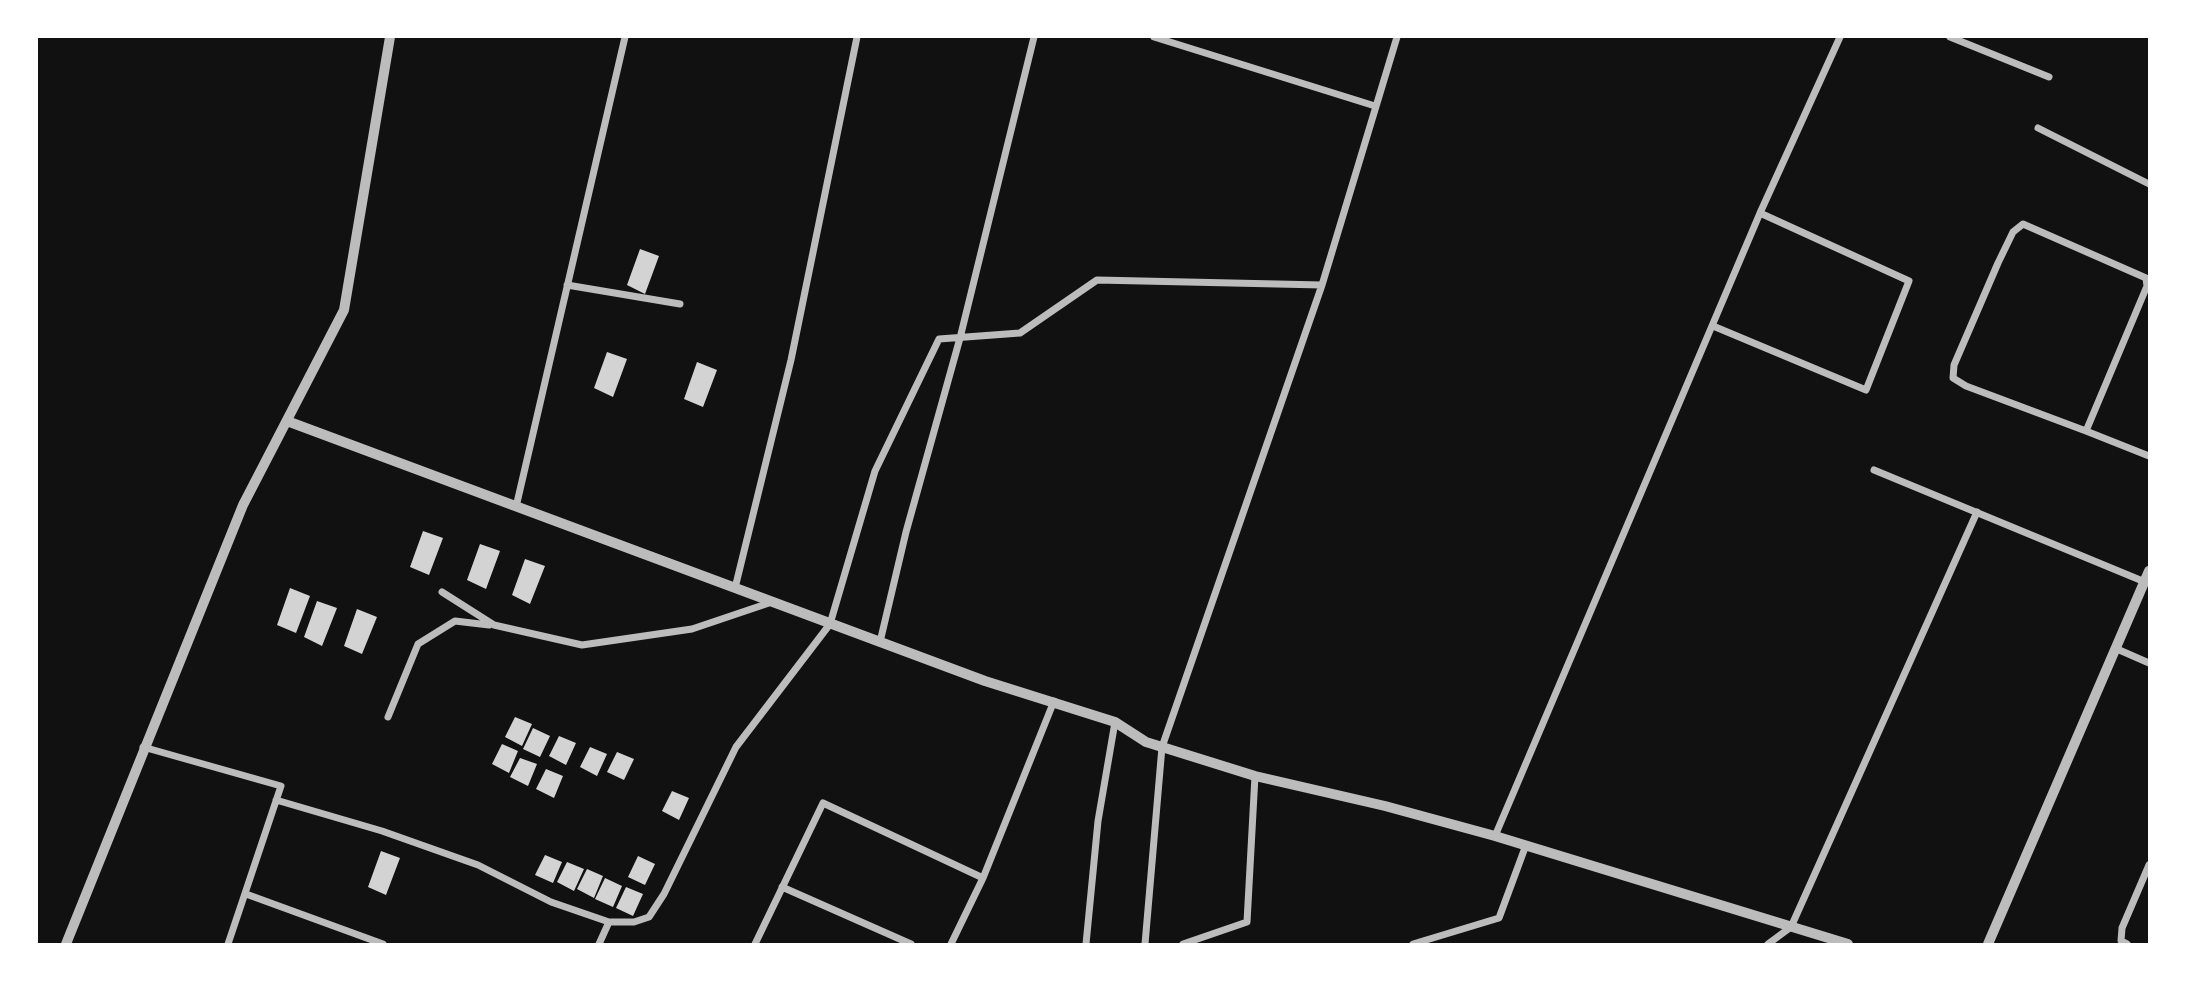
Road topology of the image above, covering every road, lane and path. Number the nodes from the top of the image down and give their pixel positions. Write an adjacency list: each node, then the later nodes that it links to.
1 (390, 37): 19 (street)
2 (625, 37): 14 (street)
3 (857, 37): 26 (street)
4 (1034, 37): 18 (street)
5 (1154, 37): 10 (street)
6 (1397, 37): 10 (street)
7 (1840, 37): 13 (street)
8 (1951, 37): 9 (street)
9 (2049, 77)
10 (1376, 106): 15 (street)
11 (2038, 128): 12 (street)
12 (2149, 184)
13 (1760, 213): 17 (street); 17 (street)
14 (567, 285): 16 (street); 23 (street)
15 (1322, 285): 18 (street); 38 (street)
16 (680, 304)
17 (1713, 326): 41 (street)
18 (960, 338): 29 (street); 31 (street)
19 (287, 421): 23 (street); 37 (street)
20 (2086, 431): 20 (street); 21 (street)
21 (2149, 456)
22 (1874, 470): 24 (street)
23 (516, 506): 26 (street)
24 (1977, 512): 25 (street); 48 (street)
25 (2147, 577): 32 (street)
26 (736, 588): 28 (street)
27 (442, 592): 30 (street)
28 (773, 602): 29 (street); 30 (street)
29 (830, 624): 31 (street); 47 (street)
30 (494, 625): 35 (street)
31 (880, 642): 34 (street)
32 (2117, 649): 33 (street); 62 (street)
33 (2149, 663)
34 (1054, 701): 36 (street); 44 (street)
35 (388, 717)
36 (1115, 722): 38 (street); 56 (street)
37 (143, 747): 40 (street); 49 (street)
38 (1162, 747): 39 (street); 57 (street)
39 (1255, 776): 41 (street); 58 (street)
40 (276, 800): 46 (street); 47 (street)
41 (1494, 836): 42 (street)
42 (1526, 845): 48 (street); 59 (street)
43 (2149, 865): 63 (street)
44 (983, 878): 45 (street); 55 (street)
45 (782, 887): 53 (street); 54 (street)
46 (246, 894): 50 (street); 51 (street)
47 (609, 922): 52 (street)
48 (1791, 927): 60 (street); 61 (street)
49 (66, 944)
50 (228, 944)
51 (383, 944)
52 (598, 944)
53 (755, 944)
54 (911, 944)
55 (951, 944)
56 (1086, 944)
57 (1144, 944)
58 (1183, 944)
59 (1413, 944)
60 (1768, 944)
61 (1848, 944)
62 (1988, 944)
63 (2127, 944)

